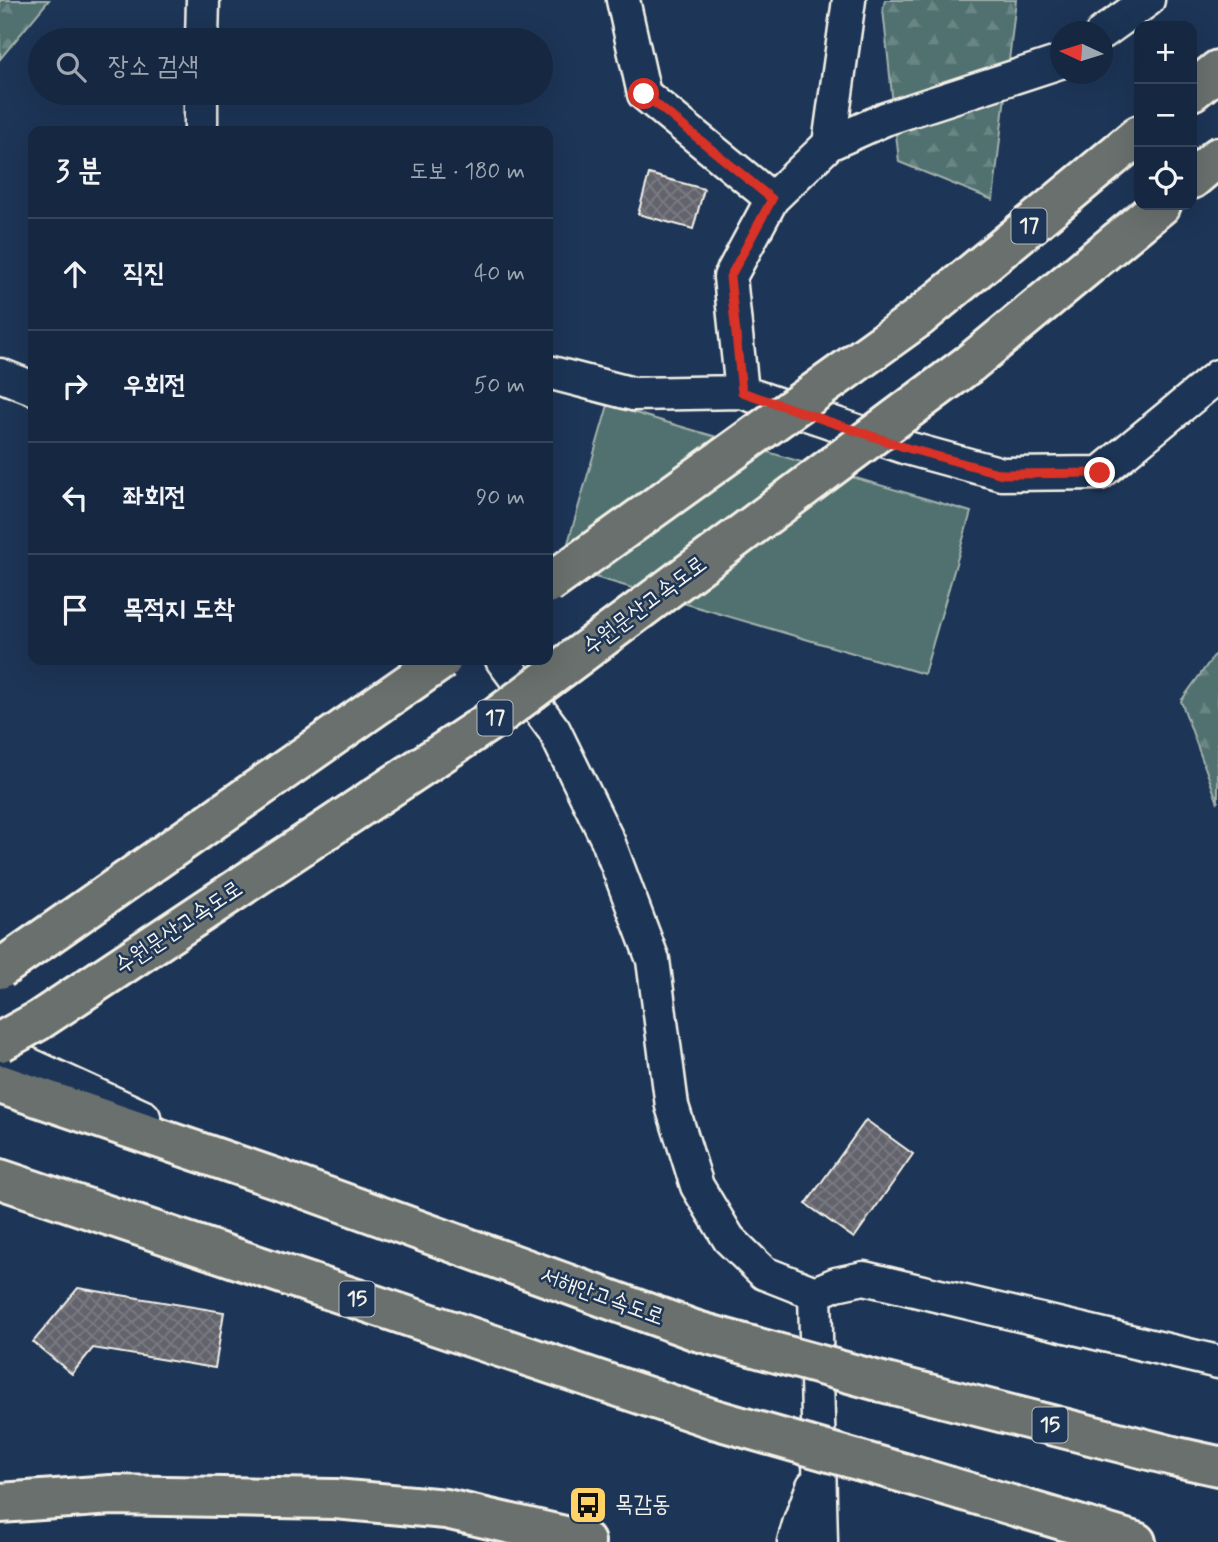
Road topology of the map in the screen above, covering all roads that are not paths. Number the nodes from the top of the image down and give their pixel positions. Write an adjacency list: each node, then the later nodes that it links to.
1 (203, 0): 6 (street)
2 (624, 0): 16 (street)
3 (849, 0): 13 (street)
4 (1148, 0): 5 (street)
5 (1113, 25)
6 (202, 28)
7 (1050, 65): 13 (street)
8 (1218, 70): 9 (main road)
9 (1197, 87)
10 (201, 105): 11 (street)
11 (201, 126)
12 (1134, 139): 23 (main road, 17, bridge)
13 (829, 144): 16 (street)
14 (1218, 157): 15 (main road)
15 (1197, 175)
16 (772, 199): 22 (street)
17 (1155, 210): 27 (main road, 수원문산고속도로 / 17, bridge)
18 (553, 373): 22 (street)
19 (0, 375): 21 (street)
20 (1218, 376): 22 (street)
21 (28, 386)
22 (742, 392)
23 (553, 580)
24 (435, 665): 26 (main road, bridge)
25 (506, 665): 32 (street)
26 (0, 969)
27 (0, 1042)
28 (0, 1051): 30 (street)
29 (0, 1084): 30 (main road, 서해안고속도로 / 15)
30 (275, 1178): 34 (main road, 서해안고속도로 / 15, bridge)
31 (0, 1179): 41 (main road, 15, bridge)
32 (815, 1293): 33 (street); 35 (street)
33 (1218, 1362)
34 (1218, 1466)
35 (820, 1468): 38 (street); 39 (street); 40 (street)
36 (0, 1503): 37 (main road)
37 (585, 1542)
38 (794, 1542)
39 (821, 1542)
40 (843, 1542)
41 (1136, 1542)

